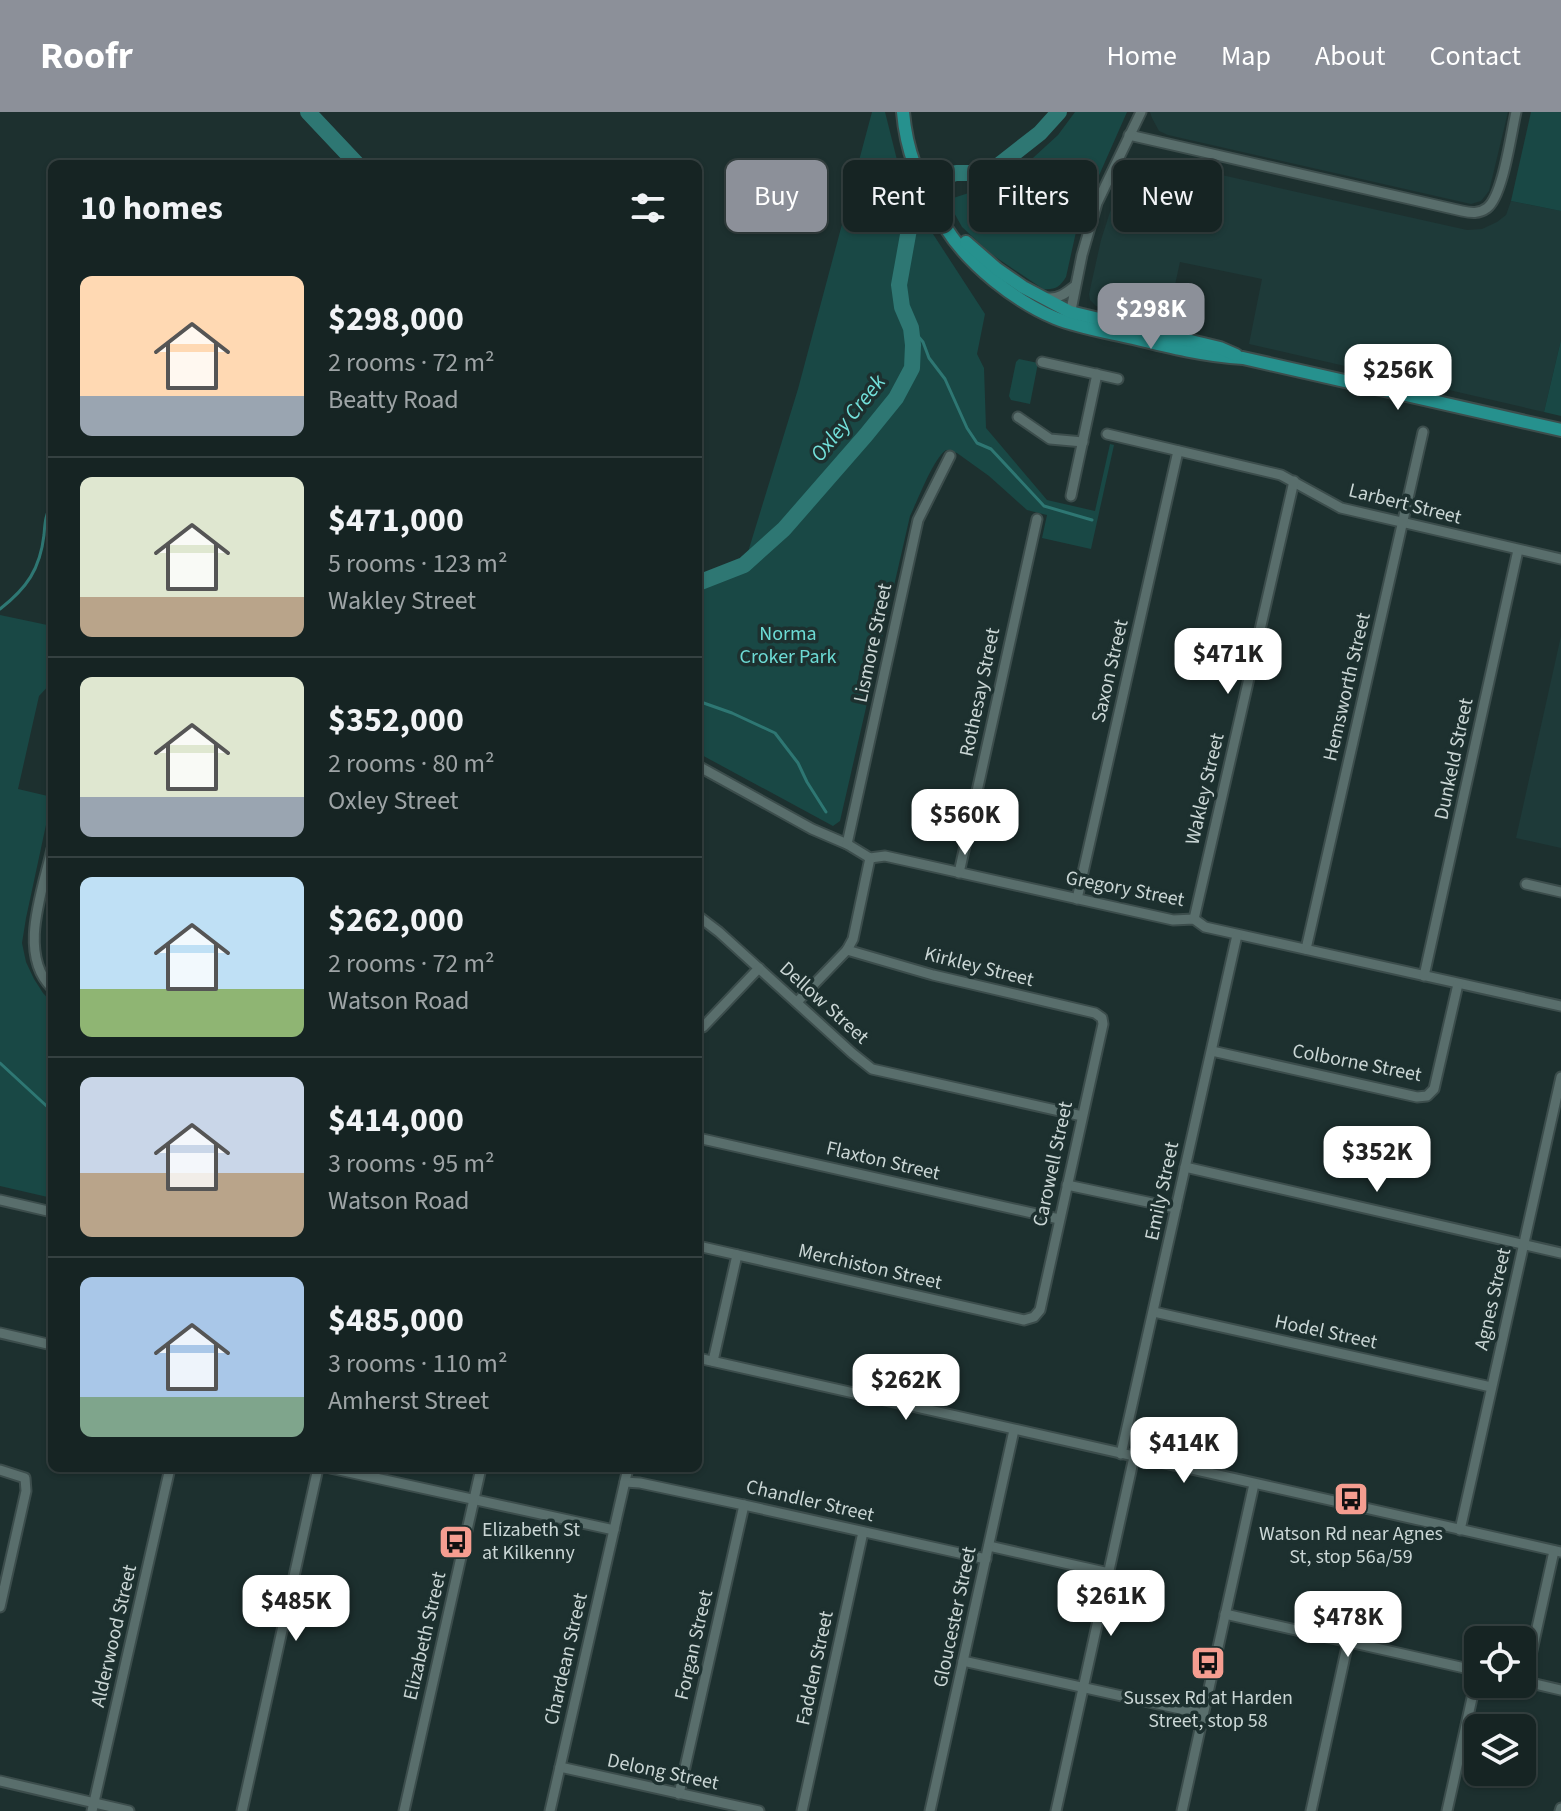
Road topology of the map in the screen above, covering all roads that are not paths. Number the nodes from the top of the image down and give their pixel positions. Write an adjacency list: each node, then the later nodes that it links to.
1 (903, 112): 5 (main road)
2 (1141, 112): 4 (street)
3 (1516, 112): 4 (street)
4 (1129, 135): 8 (street)
5 (914, 160)
6 (953, 226): 9 (main road)
7 (949, 232): 10 (main road)
8 (1075, 286): 9 (street); 10 (street)
9 (1040, 297): 10 (main road)
10 (1070, 318): 15 (main road)
11 (1042, 362): 12 (street)
12 (1097, 374): 13 (street); 18 (street)
13 (1118, 379)
14 (1018, 417): 18 (street)
15 (1561, 430)
16 (1423, 432): 24 (street, Hemsworth Street)
17 (1107, 434): 19 (street, Larbert Street)
18 (1083, 442): 22 (street)
19 (1178, 451): 21 (street, Larbert Street); 34 (street, Saxon Street)
20 (950, 456): 28 (street, Lismore Street)
21 (1294, 481): 24 (street, Larbert Street); 36 (street, Wakley Street)
22 (1071, 496)
23 (1037, 519): 31 (street, Rothesay Street)
24 (1402, 523): 25 (street, Larbert Street); 38 (street, Hemsworth Street)
25 (1518, 550): 26 (street, Larbert Street); 41 (street, Dunkeld Street)
26 (1561, 559)
27 (702, 768): 28 (street, Gregory Street)
28 (847, 844): 29 (street, Gregory Street)
29 (870, 858): 31 (street, Gregory Street); 39 (street)
30 (48, 867): 42 (street)
31 (959, 873): 34 (street, Gregory Street)
32 (1526, 884): 33 (street)
33 (1561, 892)
34 (1077, 899): 36 (street, Gregory Street)
35 (702, 919): 40 (street, Dellow Street)
36 (1194, 919): 37 (street, Gregory Street)
37 (1237, 935): 38 (street, Gregory Street); 48 (street, Emily Street)
38 (1306, 949): 41 (street, Gregory Street)
39 (847, 950): 44 (street); 46 (street, Kirkley Street)
40 (759, 968): 44 (street, Dellow Street); 47 (street)
41 (1424, 976): 43 (street, Gregory Street)
42 (48, 984)
43 (1458, 984): 45 (street, Gregory Street); 48 (street, Colborne Street)
44 (797, 1002): 50 (street, Dellow Street)
45 (1561, 1006)
46 (1102, 1018): 50 (street, Carowell Street)
47 (703, 1027)
48 (1212, 1051): 53 (street, Emily Street)
49 (1561, 1077): 51 (street, Agnes Street)
50 (1082, 1116): 54 (street, Carowell Street)
51 (1556, 1129): 59 (street, Agnes Street)
52 (702, 1139): 58 (street, Flaxton Street)
53 (1185, 1167): 56 (street, Emily Street); 59 (street)
54 (1067, 1185): 56 (street); 58 (street, Carowell Street)
55 (0, 1200): 57 (street)
56 (1176, 1208): 63 (street, Emily Street)
57 (48, 1211)
58 (1059, 1219): 64 (street, Carowell Street)
59 (1524, 1244): 61 (street); 69 (street, Agnes Street)
60 (702, 1247): 62 (street, Merchiston Street)
61 (1561, 1253)
62 (737, 1255): 64 (street, Merchiston Street); 68 (street)
63 (1154, 1312): 69 (street, Hodel Street); 71 (street, Emily Street)
64 (1034, 1317)
65 (0, 1333): 66 (street)
66 (48, 1344)
67 (702, 1359): 68 (street)
68 (713, 1361): 70 (street)
69 (1491, 1387): 84 (street, Agnes Street)
70 (1014, 1430): 71 (street); 86 (street, Gloucester Street)
71 (1121, 1454): 72 (street)
72 (1134, 1457): 80 (street); 89 (street)
73 (0, 1470): 90 (street)
74 (169, 1472): 104 (street, Alderwood Street)
75 (317, 1472): 106 (street)
76 (348, 1472): 81 (street)
77 (480, 1472): 81 (street, Elizabeth Street)
78 (627, 1472): 79 (street, Chardean Street)
79 (625, 1482): 82 (street, Chandler Street); 83 (street, Chardean Street)
80 (1254, 1484): 84 (street); 91 (street)
81 (474, 1500): 83 (street); 107 (street, Elizabeth Street)
82 (744, 1505): 85 (street, Chandler Street); 103 (street, Forgan Street)
83 (614, 1530): 101 (street, Chardean Street)
84 (1460, 1530): 87 (street)
85 (863, 1532): 88 (street, Chandler Street); 110 (street, Fadden Street)
86 (989, 1546): 88 (street, Gloucester Street); 89 (street)
87 (1558, 1552): 92 (street)
88 (986, 1559): 94 (street, Gloucester Street)
89 (1109, 1573): 97 (street)
90 (0, 1607)
91 (1225, 1614): 93 (street); 100 (street)
92 (1536, 1635)
93 (1348, 1642): 95 (street); 114 (street)
94 (963, 1661): 97 (street); 111 (street, Gloucester Street)
95 (1464, 1668)
96 (1536, 1684): 98 (street)
97 (1083, 1687): 100 (street); 112 (street)
98 (1561, 1690)
99 (1472, 1698): 115 (street)
100 (1203, 1714): 113 (street)
101 (560, 1767): 103 (street, Delong Street); 108 (street, Chardean Street)
102 (0, 1781): 104 (street)
103 (679, 1794): 109 (street, Delong Street)
104 (93, 1807): 105 (street)
105 (129, 1811)
106 (242, 1811)
107 (404, 1811)
108 (550, 1811)
109 (759, 1811)
110 (802, 1811)
111 (930, 1811)
112 (1056, 1811)
113 (1182, 1811)
114 (1311, 1811)
115 (1447, 1811)

